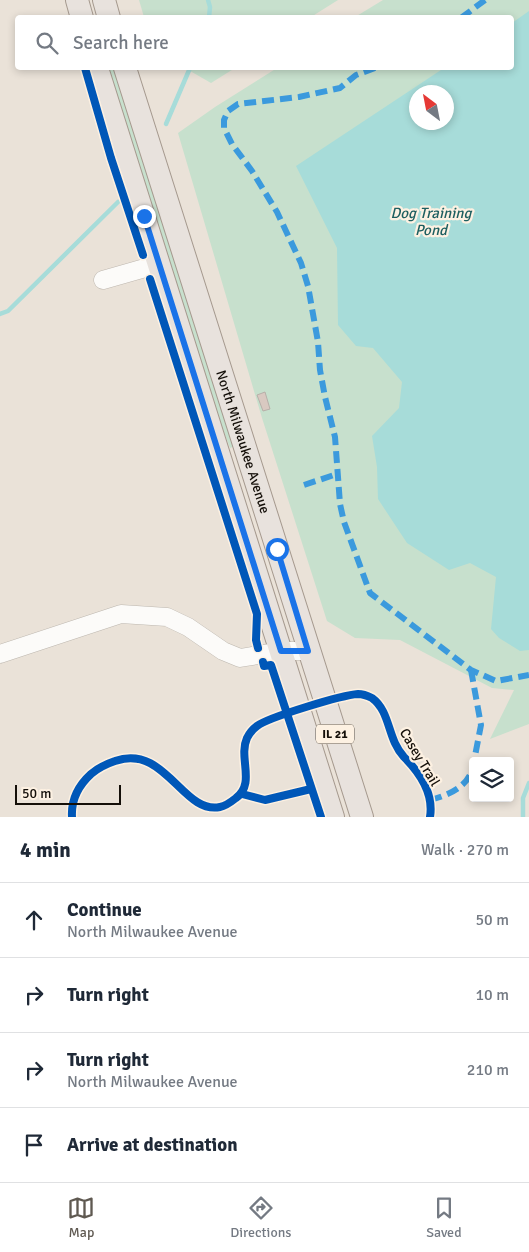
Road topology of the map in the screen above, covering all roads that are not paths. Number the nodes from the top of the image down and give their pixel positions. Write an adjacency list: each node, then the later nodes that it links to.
1 (77, 0): 3 (main road)
2 (104, 0): 4 (main road)
3 (81, 15)
4 (109, 15)
5 (98, 70): 7 (main road, North Milwaukee Avenue)
6 (126, 70): 10 (main road, North Milwaukee Avenue)
7 (158, 264): 8 (lane); 9 (main road, North Milwaukee Avenue)
8 (103, 280)
9 (281, 651): 10 (lane); 11 (lane); 12 (main road, North Milwaukee Avenue / IL 21)
10 (308, 651): 13 (main road, North Milwaukee Avenue / IL 21)
11 (0, 654)
12 (333, 817)
13 (362, 817)

